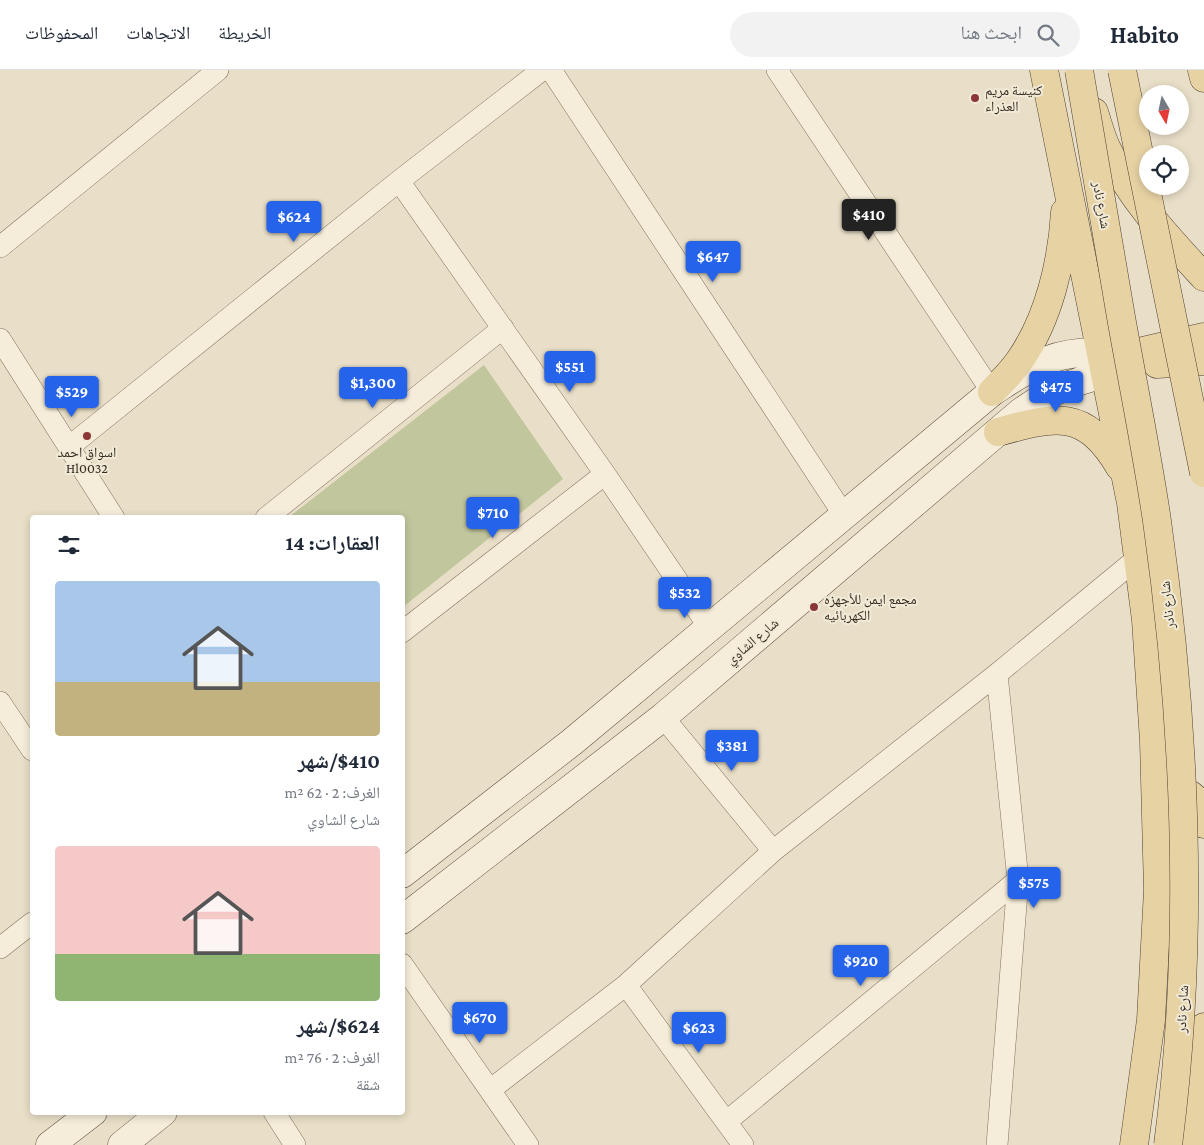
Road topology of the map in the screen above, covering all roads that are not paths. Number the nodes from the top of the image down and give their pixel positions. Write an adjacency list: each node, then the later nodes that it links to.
1 (218, 70): 12 (street)
2 (542, 70): 11 (street)
3 (551, 70): 29 (street)
4 (777, 70): 21 (street)
5 (1044, 70): 10 (main road)
6 (1081, 70): 13 (main road, bridge); 64 (main road, شارع نادر, bridge)
7 (1122, 70): 24 (main road, bridge)
8 (1202, 70): 9 (main road)
9 (1204, 78)
10 (1064, 165): 20 (main road); 21 (main road)
11 (399, 181): 14 (street); 23 (street)
12 (0, 247)
13 (1204, 277)
14 (503, 328): 25 (street); 28 (street)
15 (1204, 337): 18 (main road)
16 (0, 339): 23 (street)
17 (1204, 350): 18 (main road)
18 (1149, 357): 19 (main road); 20 (main road)
19 (1204, 361)
20 (1106, 366): 21 (street); 22 (street, شارع الشاوي); 26 (main road)
21 (992, 392): 29 (street)
22 (998, 432): 26 (main road); 35 (street, شارع الشاوي)
23 (69, 448): 27 (street)
24 (1204, 473)
25 (605, 474): 31 (street); 32 (street)
26 (1131, 503): 30 (main road)
27 (112, 515)
28 (270, 515)
29 (844, 515): 31 (street)
30 (1139, 557): 33 (street); 42 (main road)
31 (709, 627): 36 (street)
32 (405, 630)
33 (997, 674): 43 (street); 45 (street)
34 (0, 702): 37 (street)
35 (663, 717): 38 (street, شارع الشاوي); 43 (street)
36 (592, 725): 38 (street); 39 (street)
37 (30, 747)
38 (615, 754): 40 (street, شارع الشاوي)
39 (546, 762): 40 (street); 44 (street)
40 (570, 789): 46 (street, شارع الشاوي)
41 (1204, 824): 42 (main road)
42 (1158, 827): 63 (main road)
43 (773, 851): 50 (street)
44 (405, 872)
45 (1018, 880): 56 (street); 62 (street)
46 (405, 918)
47 (30, 925): 48 (street)
48 (0, 948)
49 (405, 968): 52 (street)
50 (626, 985): 52 (street); 56 (street)
51 (1204, 1027): 65 (main road)
52 (490, 1090): 60 (street)
53 (89, 1115): 57 (street)
54 (159, 1115): 58 (street)
55 (276, 1115): 59 (street)
56 (726, 1122): 61 (street)
57 (50, 1145)
58 (122, 1145)
59 (295, 1145)
60 (528, 1145)
61 (743, 1145)
62 (997, 1145)
63 (1134, 1145)
64 (1168, 1145)
65 (1193, 1145)

